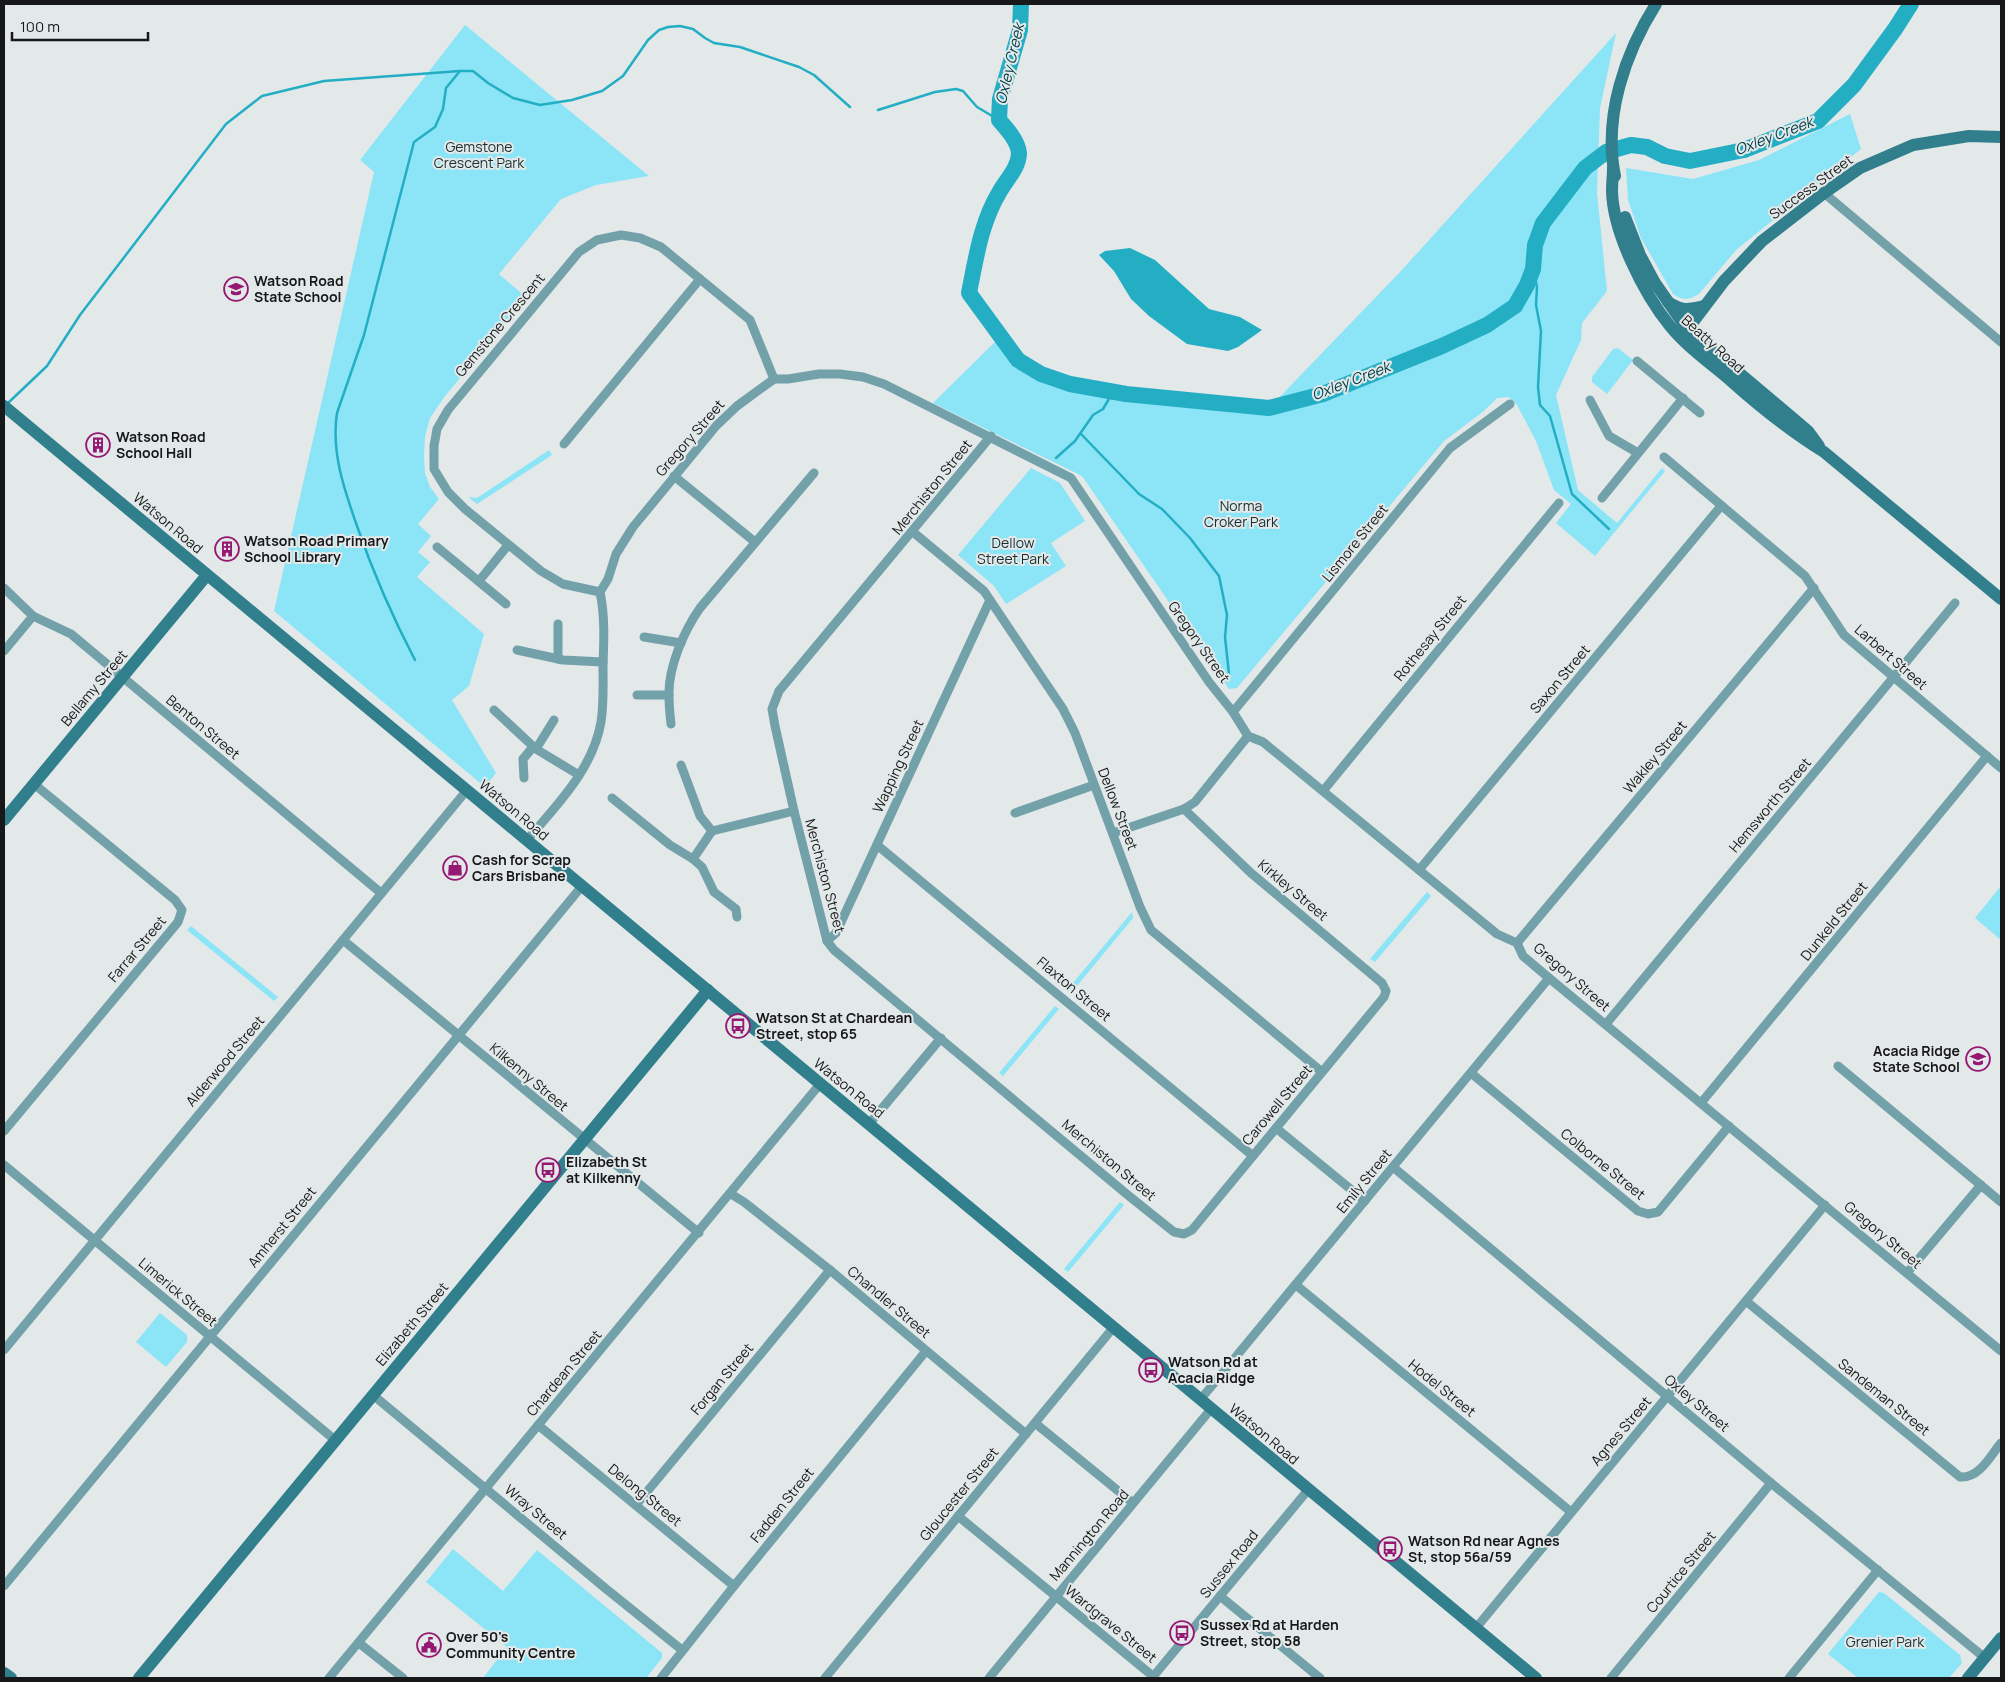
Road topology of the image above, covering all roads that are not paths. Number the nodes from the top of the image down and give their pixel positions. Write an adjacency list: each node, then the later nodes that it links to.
1 (1656, 4): 3 (street, Beatty Road)
2 (2001, 137): 4 (street, Success Street)
3 (1613, 168): 6 (street, Beatty Road); 8 (street, Beatty Road)
4 (1824, 193): 7 (street, Success Street); 9 (street)
5 (700, 279): 11 (street, Gemstone Crescent); 18 (street); 28 (street, Gemstone Crescent)
6 (1666, 301): 7 (street); 8 (street, Beatty Road)
7 (1704, 306): 8 (street, Success Street)
8 (1684, 333): 35 (street, Beatty Road)
9 (2001, 342)
10 (1638, 361): 12 (street)
11 (774, 379): 17 (street, Gregory Street); 22 (street, Gregory Street)
12 (1683, 398): 16 (street); 19 (street)
13 (1590, 400): 19 (street)
14 (1510, 404): 52 (street, Lismore Street)
15 (9, 410): 30 (street, Watson Road)
16 (1700, 413)
17 (991, 436): 26 (street, Merchiston Street); 52 (street, Gregory Street)
18 (564, 444)
19 (1638, 454): 23 (street)
20 (1664, 457): 25 (street, Larbert Street)
21 (814, 473): 27 (street)
22 (674, 476): 27 (street); 34 (street, Gregory Street)
23 (1602, 498)
24 (1559, 503): 65 (street, Rothesay Street)
25 (1721, 506): 33 (street, Larbert Street); 76 (street, Saxon Street)
26 (913, 532): 36 (street, Dellow Street); 68 (street, Merchiston Street)
27 (755, 542): 42 (street)
28 (508, 545): 31 (street); 34 (street, Gemstone Crescent)
29 (437, 547): 31 (street)
30 (207, 575): 47 (street, Bellamy Street); 64 (street, Watson Road)
31 (479, 581): 38 (street)
32 (4, 588): 39 (street, Benton Street)
33 (1814, 588): 48 (street, Larbert Street); 82 (street, Wakley Street)
34 (600, 592): 46 (street)
35 (2001, 599)
36 (990, 600): 63 (street, Dellow Street); 74 (street, Wapping Street)
37 (1955, 603): 48 (street, Hemsworth Street)
38 (506, 604)
39 (33, 616): 44 (street); 47 (street, Benton Street)
40 (558, 624): 45 (street)
41 (644, 637): 42 (street)
42 (681, 643): 50 (street)
43 (517, 650): 45 (street)
44 (4, 651)
45 (558, 659): 46 (street)
46 (603, 662): 60 (street)
47 (122, 677): 62 (street, Bellamy Street); 78 (street, Benton Street)
48 (1893, 677): 57 (street, Larbert Street); 86 (street, Hemsworth Street)
49 (637, 695): 50 (street)
50 (668, 695): 54 (street)
51 (494, 710): 56 (street)
52 (1233, 712): 55 (street, Gregory Street)
53 (554, 720): 56 (street)
54 (671, 724)
55 (1248, 736): 65 (street, Gregory Street); 67 (street)
56 (534, 748): 60 (street); 61 (street)
57 (1987, 756): 59 (street, Larbert Street); 93 (street, Dunkeld Street)
58 (681, 765): 71 (street)
59 (2001, 768)
60 (579, 775): 73 (street)
61 (524, 778)
62 (34, 784): 70 (street, Bellamy Street); 97 (street, Farrar Street)
63 (1094, 785): 69 (street); 72 (street, Dellow Street)
64 (467, 790): 73 (street, Watson Road); 78 (street, Alderwood Street)
65 (1323, 791): 76 (street, Gregory Street)
66 (612, 798): 75 (street)
67 (1184, 809): 72 (street); 85 (street, Kirkley Street)
68 (794, 811): 71 (street); 81 (street, Merchiston Street)
69 (1015, 813)
70 (4, 820)
71 (712, 831): 75 (street)
72 (1113, 834): 90 (street, Dellow Street)
73 (527, 840): 77 (street, Watson Road)
74 (876, 845): 81 (street, Wapping Street); 99 (street, Flaxton Street)
75 (693, 859): 79 (street)
76 (1419, 870): 82 (street, Gregory Street)
77 (582, 886): 84 (street, Watson Road); 87 (street, Amherst Street)
78 (381, 893): 80 (street, Alderwood Street)
79 (737, 917)
80 (343, 940): 87 (street, Kilkenny Street); 109 (street, Alderwood Street)
81 (827, 941): 88 (street, Merchiston Street)
82 (1517, 943): 83 (street, Gregory Street)
83 (1549, 978): 86 (street, Gregory Street); 91 (street, Emily Street)
84 (708, 990): 92 (street, Watson Road); 98 (street, Elizabeth Street)
85 (1386, 991): 90 (street, Carowell Street)
86 (1606, 1024): 93 (street, Gregory Street)
87 (458, 1036): 98 (street, Kilkenny Street); 115 (street, Amherst Street)
88 (941, 1038): 94 (street); 108 (street, Merchiston Street)
89 (1838, 1066): 102 (street)
90 (1322, 1072): 96 (street, Carowell Street)
91 (1471, 1073): 95 (street, Colborne Street); 101 (street, Emily Street)
92 (820, 1084): 94 (street, Watson Road); 103 (street, Chardean Street)
93 (1701, 1103): 95 (street, Gregory Street)
94 (869, 1124): 114 (street, Watson Road)
95 (1729, 1126): 106 (street, Gregory Street)
96 (1276, 1128): 99 (street, Carowell Street); 104 (street)
97 (4, 1131)
98 (584, 1140): 107 (street, Kilkenny Street); 119 (street, Elizabeth Street)
99 (1253, 1156): 108 (street, Carowell Street)
100 (4, 1165): 109 (street, Limerick Street)
101 (1393, 1167): 104 (street, Emily Street); 120 (street, Oxley Street)
102 (1981, 1185): 105 (street); 111 (street)
103 (731, 1194): 107 (street, Chardean Street); 110 (street, Chandler Street)
104 (1365, 1201): 112 (street, Emily Street)
105 (2001, 1202)
106 (1824, 1205): 111 (street, Gregory Street); 113 (street, Agnes Street)
107 (699, 1233): 124 (street, Chardean Street)
108 (1184, 1234)
109 (94, 1240): 115 (street, Limerick Street); 116 (street, Alderwood Street)
110 (830, 1270): 117 (street, Chandler Street); 132 (street, Forgan Street)
111 (1907, 1273): 118 (street, Gregory Street)
112 (1296, 1285): 121 (street, Emily Street); 133 (street, Hodel Street)
113 (1746, 1301): 120 (street, Agnes Street); 127 (street, Sandeman Street)
114 (1113, 1328): 121 (street, Watson Road); 123 (street, Gloucester Street)
115 (210, 1337): 126 (street, Limerick Street); 136 (street, Amherst Street)
116 (4, 1350)
117 (926, 1351): 125 (street, Chandler Street); 137 (street, Fadden Street)
118 (2001, 1351)
119 (373, 1395): 126 (street, Elizabeth Street); 129 (street, Wray Street)
120 (1668, 1396): 128 (street, Oxley Street); 133 (street, Agnes Street)
121 (1200, 1400): 122 (street, Watson Road)
122 (1210, 1409): 130 (street, Watson Road); 131 (street, Mannington Road)
123 (1035, 1423): 125 (street, Gloucester Street); 131 (street)
124 (538, 1425): 129 (street, Chardean Street); 132 (street, Delong Street)
125 (1026, 1434): 134 (street, Gloucester Street)
126 (335, 1440): 147 (street, Elizabeth Street)
127 (2001, 1443)
128 (1772, 1483): 135 (street, Oxley Street); 156 (street, Courtice Street)
129 (486, 1489): 142 (street, Chardean Street); 143 (street, Wray Street)
130 (1308, 1490): 139 (street, Sussex Road); 140 (street, Watson Road)
131 (1133, 1503): 138 (street, Mannington Road)
132 (636, 1505): 137 (street, Delong Street)
133 (1571, 1512): 140 (street, Agnes Street)
134 (958, 1516): 138 (street, Wardgrave Street); 151 (street, Gloucester Street)
135 (1878, 1570): 144 (street, Oxley Street); 157 (street)
136 (4, 1586)
137 (734, 1586): 143 (street, Fadden Street)
138 (1056, 1596): 152 (street, Mannington Road); 153 (street, Wardgrave Street)
139 (1220, 1596): 153 (street, Sussex Road); 154 (street)
140 (1476, 1628): 155 (street, Watson Road)
141 (2001, 1638): 144 (street)
142 (359, 1643): 148 (street, Chardean Street); 149 (street)
143 (682, 1650): 150 (street, Fadden Street)
144 (1985, 1658): 158 (street)
145 (4, 1673): 146 (street)
146 (10, 1678)
147 (139, 1678)
148 (329, 1678)
149 (403, 1678)
150 (661, 1678)
151 (825, 1678)
152 (989, 1678)
153 (1153, 1678)
154 (1320, 1678)
155 (1536, 1678)
156 (1611, 1678)
157 (1789, 1678)
158 (1968, 1678)

